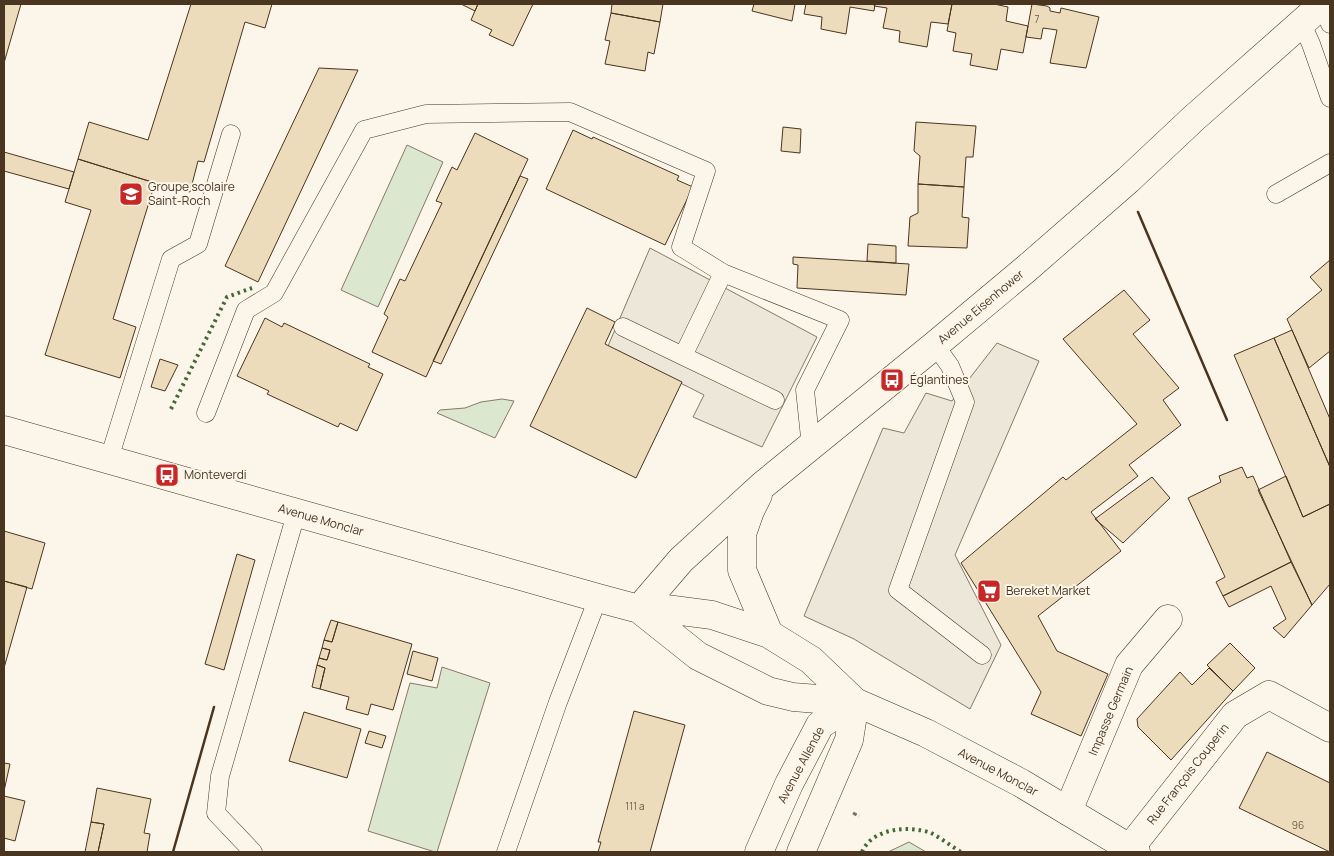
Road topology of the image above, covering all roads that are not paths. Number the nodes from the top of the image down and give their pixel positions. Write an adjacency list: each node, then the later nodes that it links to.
1 (1323, 4): 2 (street, Avenue Eisenhower); 3 (lane)
2 (1301, 22): 4 (lane); 10 (street, Avenue Eisenhower)
3 (1330, 24)
4 (1330, 98)
5 (231, 134): 16 (lane)
6 (1330, 163): 7 (lane)
7 (1276, 194)
8 (723, 273): 11 (lane); 13 (lane); 15 (lane)
9 (623, 327): 11 (lane)
10 (935, 346): 15 (street, Avenue Eisenhower); 23 (lane)
11 (683, 356): 12 (lane)
12 (775, 400)
13 (206, 412)
14 (4, 430): 16 (street, Avenue Monclar)
15 (811, 447): 17 (street, Avenue Eisenhower)
16 (109, 459): 18 (street, Avenue Monclar)
17 (763, 485): 20 (street, Avenue Eisenhower); 22 (street)
18 (296, 514): 19 (street, Avenue Monclar); 28 (lane)
19 (598, 598): 20 (street, Avenue Monclar); 29 (lane)
20 (639, 609): 22 (street, Avenue Monclar); 24 (street, Avenue Monclar)
21 (1168, 619): 26 (street, Impasse Germain)
22 (768, 634): 24 (street, Avenue Monclar)
23 (982, 656)
24 (855, 702): 26 (street, Avenue Monclar); 30 (street, Avenue Allende); 31 (street)
25 (1330, 728): 27 (street, Rue François Couperin)
26 (1068, 812): 27 (street, Avenue Monclar)
27 (1133, 850)
28 (252, 852)
29 (506, 852)
30 (759, 852)
31 (801, 852)

